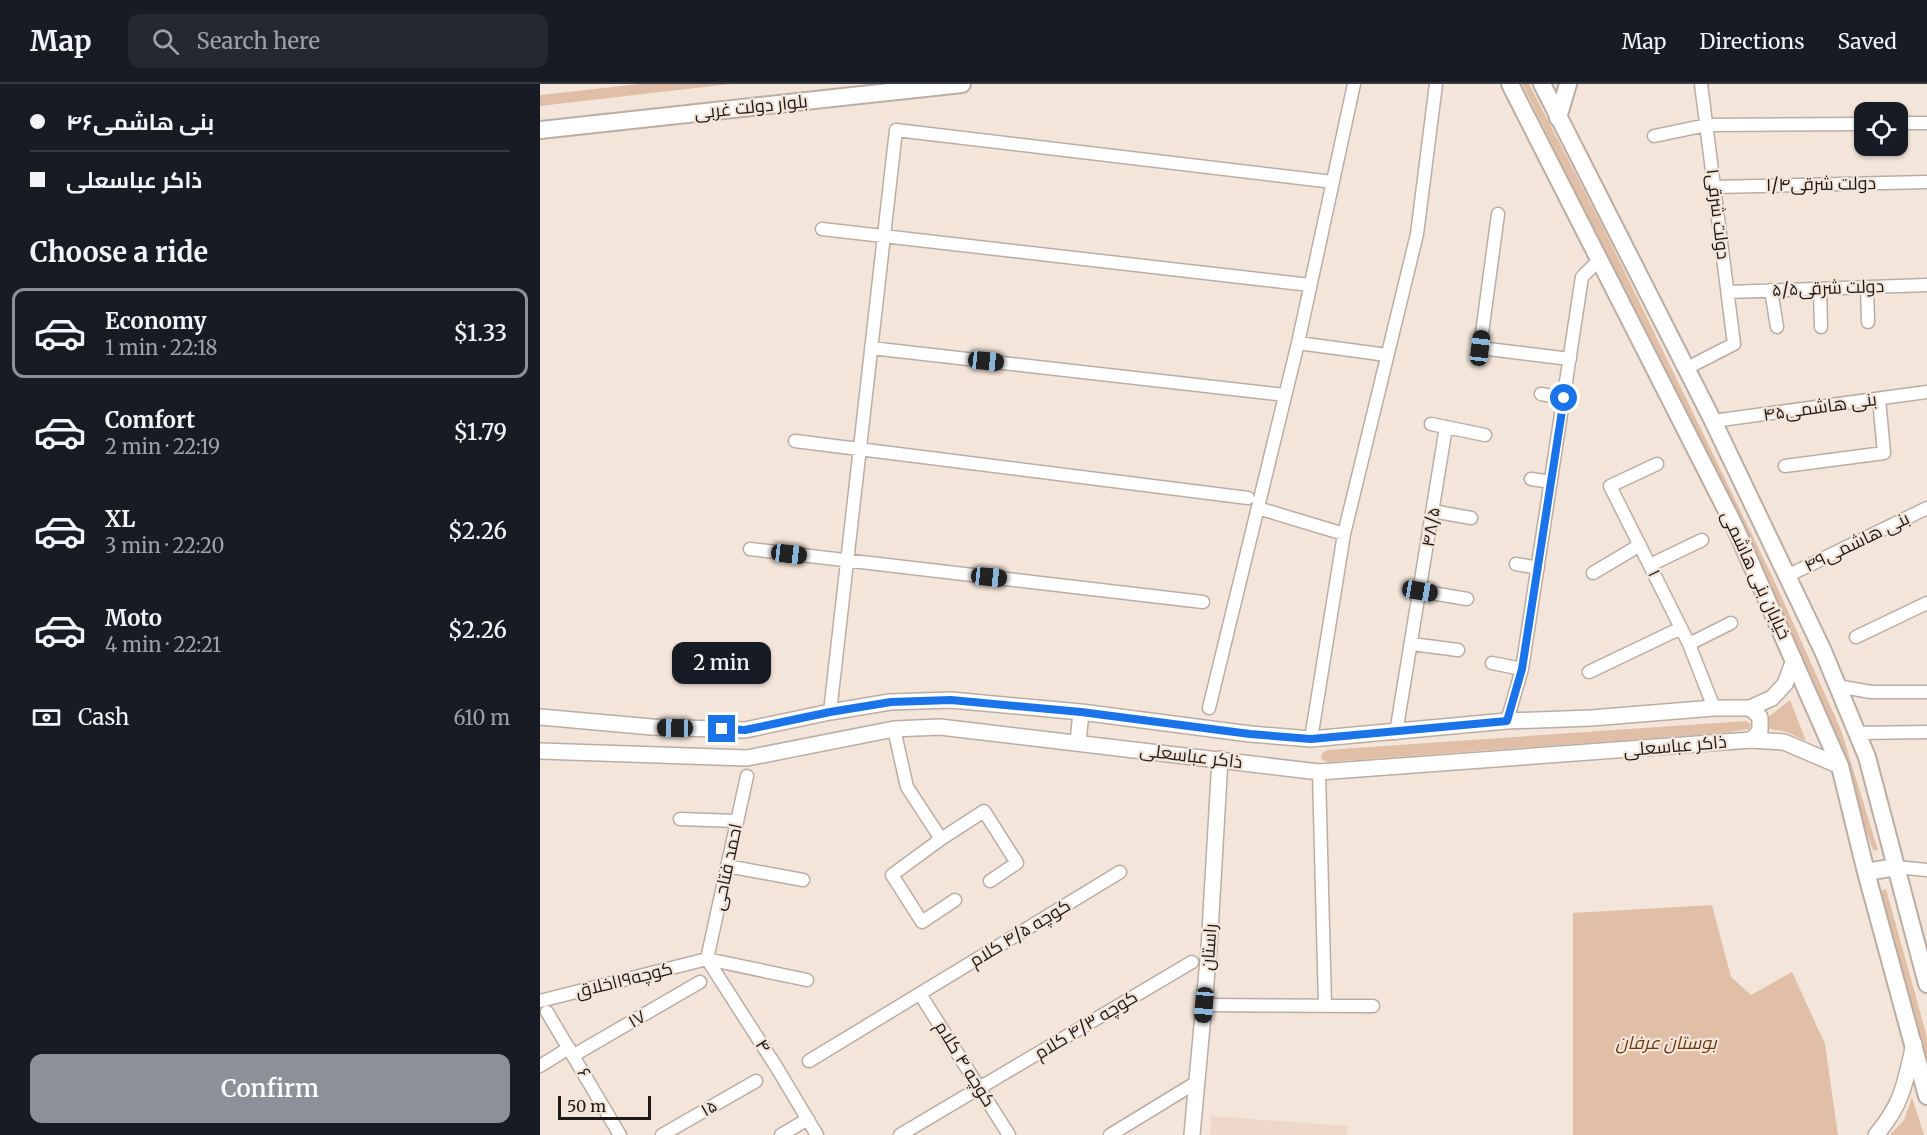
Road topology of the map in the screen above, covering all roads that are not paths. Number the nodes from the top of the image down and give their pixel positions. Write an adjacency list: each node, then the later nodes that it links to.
1 (962, 84): 13 (main road, بلوار دولت غربی)
2 (1354, 84): 15 (street)
3 (1436, 84): 33 (street)
4 (1510, 84): 21 (main road, خیابان بنی هاشمی)
5 (1542, 84): 8 (main road, خیابان بنی هاشمی)
6 (1568, 84): 8 (main road)
7 (1701, 84): 12 (street, ۱دولت شرقی)
8 (1558, 118): 35 (main road, خیابان بنی هاشمی)
9 (1908, 123): 10 (street)
10 (1927, 123)
11 (1854, 124): 12 (street)
12 (1707, 125): 14 (street); 17 (street, ۱دولت شرقی)
13 (540, 130)
14 (1654, 136)
15 (1333, 182): 20 (street); 22 (street)
16 (1927, 182): 17 (street, ۱/۴دولت شرقی)
17 (1715, 187): 27 (street, ۱دولت شرقی)
18 (1498, 214): 34 (street)
19 (822, 229): 20 (street)
20 (884, 236): 22 (street); 32 (street)
21 (1600, 260): 34 (street); 76 (main road, خیابان بنی هاشمی)
22 (1310, 285): 31 (street)
23 (1927, 285): 24 (street, ۵/۵دولت شرقی)
24 (1867, 287): 25 (street, ۵/۵دولت شرقی); 28 (street)
25 (1820, 289): 26 (street, ۵/۵دولت شرقی); 30 (street)
26 (1771, 290): 27 (street, ۵/۵دولت شرقی); 29 (street)
27 (1728, 292): 35 (street, ۱دولت شرقی)
28 (1868, 322)
29 (1777, 327)
30 (1821, 327)
31 (1298, 343): 33 (street); 38 (street)
32 (871, 348): 38 (street); 46 (street)
33 (1387, 355): 56 (street)
34 (1570, 359): 39 (street)
35 (1687, 368): 41 (main road, خیابان بنی هاشمی)
36 (1927, 392): 40 (street, بنی هاشمی۴۵)
37 (1541, 394): 39 (street)
38 (1285, 395): 52 (street)
39 (1564, 398): 50 (street)
40 (1879, 399): 41 (street, بنی هاشمی۴۵); 48 (street)
41 (1713, 421): 65 (main road, خیابان بنی هاشمی)
42 (1431, 424): 43 (street)
43 (1446, 427): 44 (street); 54 (street, ۴۸/۵)
44 (1485, 435)
45 (795, 441): 46 (street)
46 (860, 449): 51 (street); 60 (street)
47 (1657, 464): 58 (street, ۱)
48 (1785, 466)
49 (1531, 478): 50 (street)
50 (1551, 482): 63 (street)
51 (1248, 498)
52 (1258, 508): 56 (street); 82 (street)
53 (1927, 508): 65 (street, بنی هاشمی۴۹)
54 (1433, 511): 55 (street); 66 (street, ۴۸/۵)
55 (1471, 518)
56 (1344, 534): 93 (street)
57 (1702, 540): 62 (street)
58 (1640, 545): 62 (street, ۱); 64 (street)
59 (750, 549): 60 (street)
60 (847, 561): 68 (street); 85 (street)
61 (1516, 564): 63 (street)
62 (1650, 565): 71 (street, ۱)
63 (1538, 568): 78 (street)
64 (1593, 573)
65 (1787, 576): 80 (main road, خیابان بنی هاشمی)
66 (1420, 591): 67 (street); 73 (street, ۴۸/۵)
67 (1467, 599)
68 (1203, 602)
69 (1927, 603): 72 (street)
70 (1731, 623): 74 (street)
71 (1681, 628): 74 (street, ۱); 79 (street)
72 (1856, 637)
73 (1412, 644): 75 (street); 91 (street, ۴۸/۵)
74 (1689, 644): 83 (street, ۱)
75 (1458, 650)
76 (1794, 660): 84 (street, ذاکر عباسعلی); 98 (main road, خیابان بنی هاشمی)
77 (1492, 663): 78 (street)
78 (1522, 669): 88 (street)
79 (1589, 672)
80 (1837, 686): 81 (street); 92 (main road, خیابان بنی هاشمی)
81 (1927, 692)
82 (1209, 708)
83 (1714, 708): 84 (street, ذاکر عباسعلی); 88 (street, ذاکر عباسعلی)
84 (1750, 708): 94 (street)
85 (830, 712): 86 (street, ذاکر عباسعلی); 87 (street, ذاکر عباسعلی)
86 (1081, 712): 93 (street, ذاکر عباسعلی); 95 (street)
87 (540, 717)
88 (1507, 721): 91 (street, ذاکر عباسعلی)
89 (894, 729): 95 (street, ذاکر عباسعلی); 96 (street, ذاکر عباسعلی); 103 (street)
90 (1927, 732): 92 (street)
91 (1396, 733): 93 (street, ذاکر عباسعلی)
92 (1857, 733): 105 (main road, خیابان بنی هاشمی)
93 (1311, 739)
94 (1751, 740): 98 (street, ذاکر عباسعلی); 99 (street, ذاکر عباسعلی)
95 (1078, 742): 97 (street, ذاکر عباسعلی)
96 (540, 751)
97 (1220, 759): 99 (street, ذاکر عباسعلی); 119 (street, راستان)
98 (1840, 766): 107 (main road, خیابان بنی هاشمی)
99 (1319, 772): 120 (street)
100 (747, 777): 102 (street, احمد فتاحی)
101 (680, 819): 102 (street)
102 (736, 821): 104 (street, احمد فتاحی)
103 (941, 839): 110 (street); 111 (street)
104 (727, 866): 109 (street); 112 (street, احمد فتاحی)
105 (1896, 867): 106 (street); 107 (main road); 116 (main road, خیابان بنی هاشمی)
106 (1927, 870)
107 (1866, 872): 123 (main road, خیابان بنی هاشمی)
108 (1120, 873): 117 (street, کوچه ۴/۵ کلام)
109 (803, 880)
110 (990, 881)
111 (955, 900)
112 (707, 959): 114 (street); 118 (street, کوچه۱۹اخلاق); 131 (street, ۴)
113 (1192, 962): 129 (street, کوچه ۴/۳ کلام)
114 (807, 980)
115 (700, 982): 124 (street, ۱۷)
116 (1927, 984)
117 (920, 994): 125 (street, کوچه ۴/۵ کلام); 129 (street, کوچه ۴ کلام)
118 (540, 1001)
119 (1204, 1005): 120 (street); 128 (street, راستان)
120 (1325, 1006): 121 (street)
121 (1373, 1006)
122 (547, 1012): 124 (street, ۶)
123 (1914, 1044): 130 (main road, خیابان بنی هاشمی); 140 (street)
124 (572, 1052): 126 (street, ۱۷); 132 (street, ۶)
125 (809, 1062)
126 (540, 1066)
127 (756, 1081): 133 (street, ۱۵)
128 (1197, 1082): 138 (street); 139 (street, راستان)
129 (980, 1087): 136 (street, کوچه ۴/۳ کلام); 137 (street, کوچه ۴ کلام)
130 (1927, 1096)
131 (808, 1119): 134 (street); 135 (street, ۴)
132 (620, 1135)
133 (662, 1135)
134 (781, 1135)
135 (817, 1135)
136 (900, 1135)
137 (1010, 1135)
138 (1110, 1135)
139 (1192, 1135)
140 (1876, 1135)

